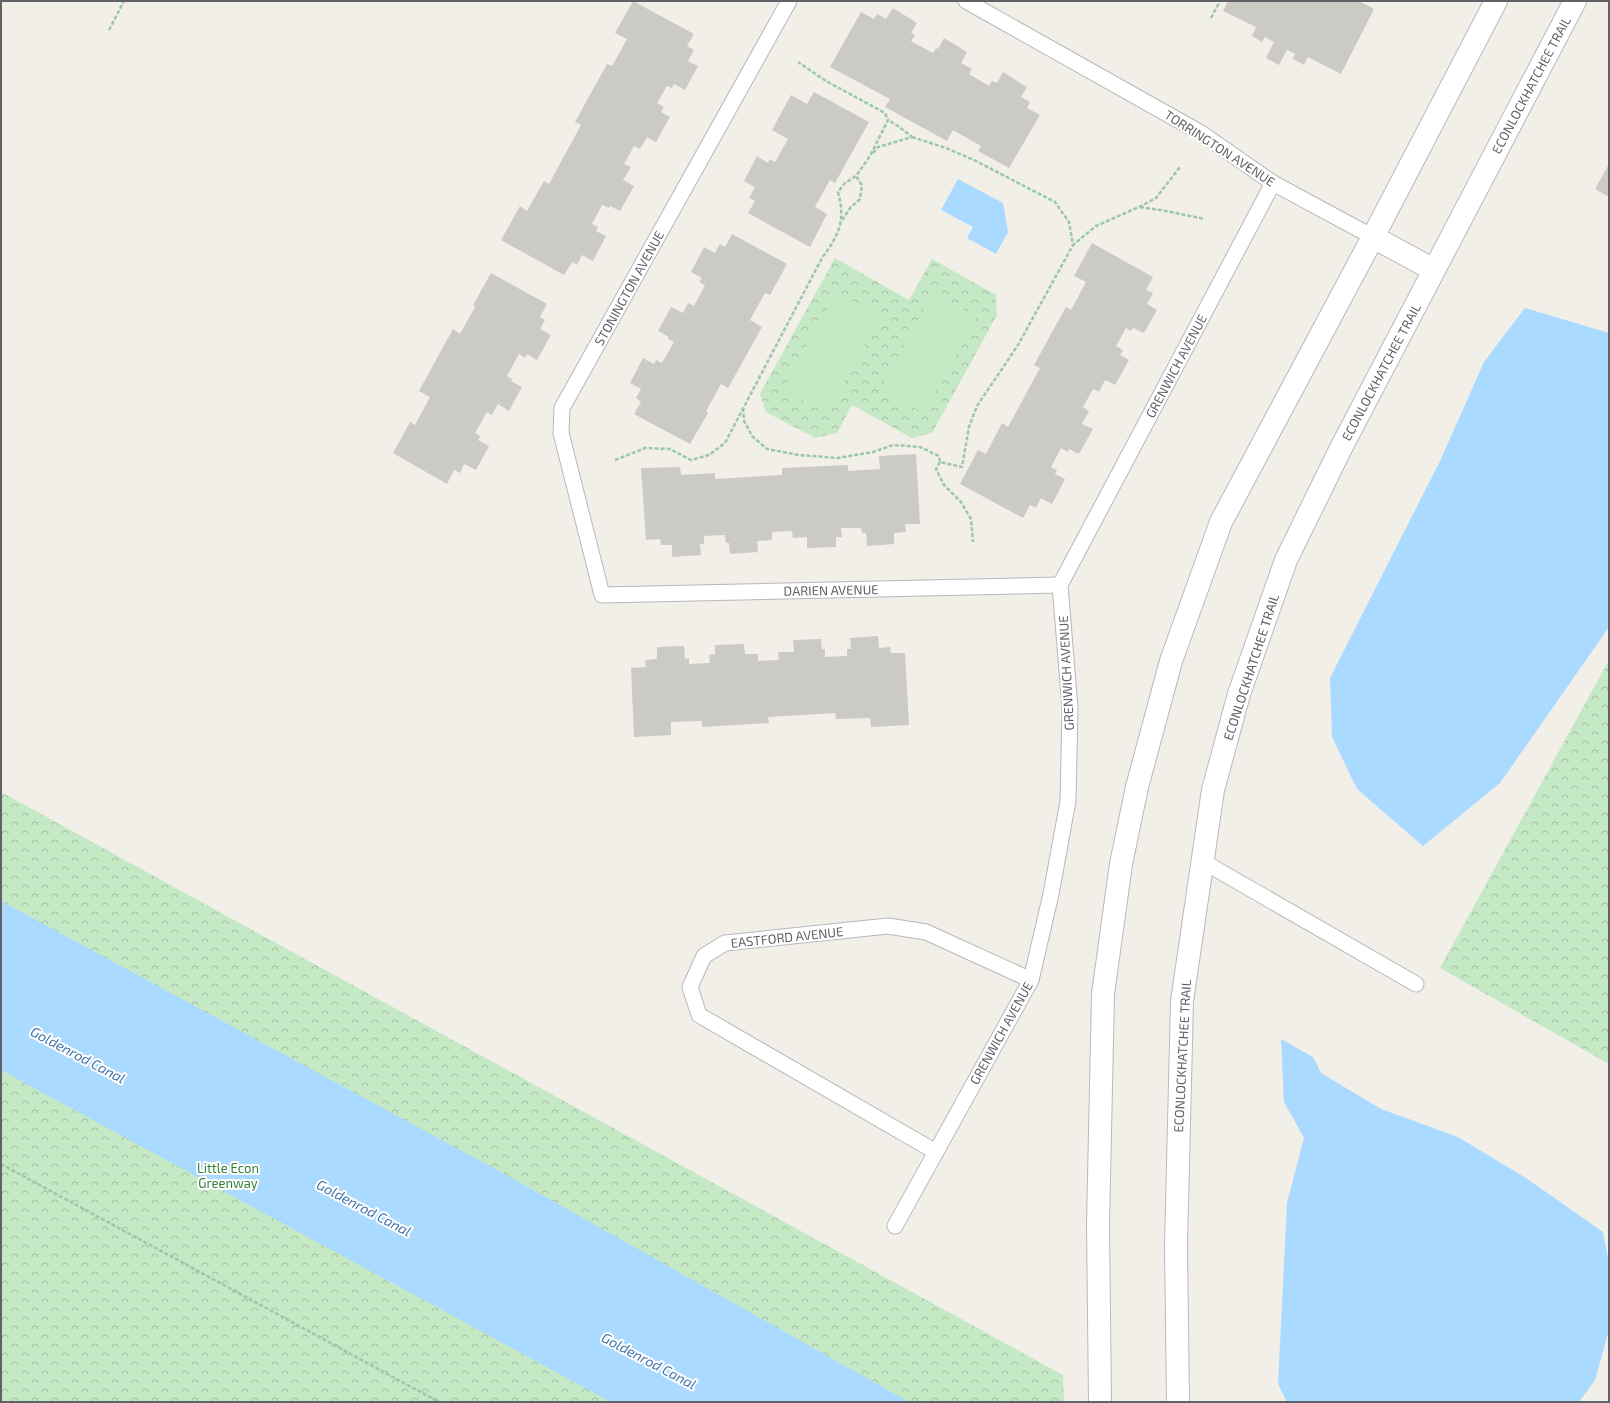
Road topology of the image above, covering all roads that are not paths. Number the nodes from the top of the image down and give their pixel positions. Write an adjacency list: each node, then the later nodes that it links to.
1 (789, 1): 9 (lane, STONINGTON AVENUE)
2 (966, 1): 5 (lane, TORRINGTON AVENUE)
3 (1496, 1): 6 (street)
4 (1575, 1): 7 (street, ECONLOCKHATCHEE TRAIL)
5 (1272, 182): 6 (lane, TORRINGTON AVENUE); 8 (lane, GRENWICH AVENUE)
6 (1373, 237): 7 (street, TORRINGTON AVENUE); 15 (street)
7 (1434, 270): 10 (street, ECONLOCKHATCHEE TRAIL)
8 (1060, 586): 9 (lane, DARIEN AVENUE); 11 (lane, GRENWICH AVENUE)
9 (602, 595)
10 (1202, 861): 12 (lane); 16 (street, ECONLOCKHATCHEE TRAIL)
11 (1031, 980): 13 (lane, GRENWICH AVENUE); 13 (lane, EASTFORD AVENUE)
12 (1416, 984)
13 (936, 1152): 14 (lane, GRENWICH AVENUE)
14 (895, 1226)
15 (1100, 1402)
16 (1178, 1402)

